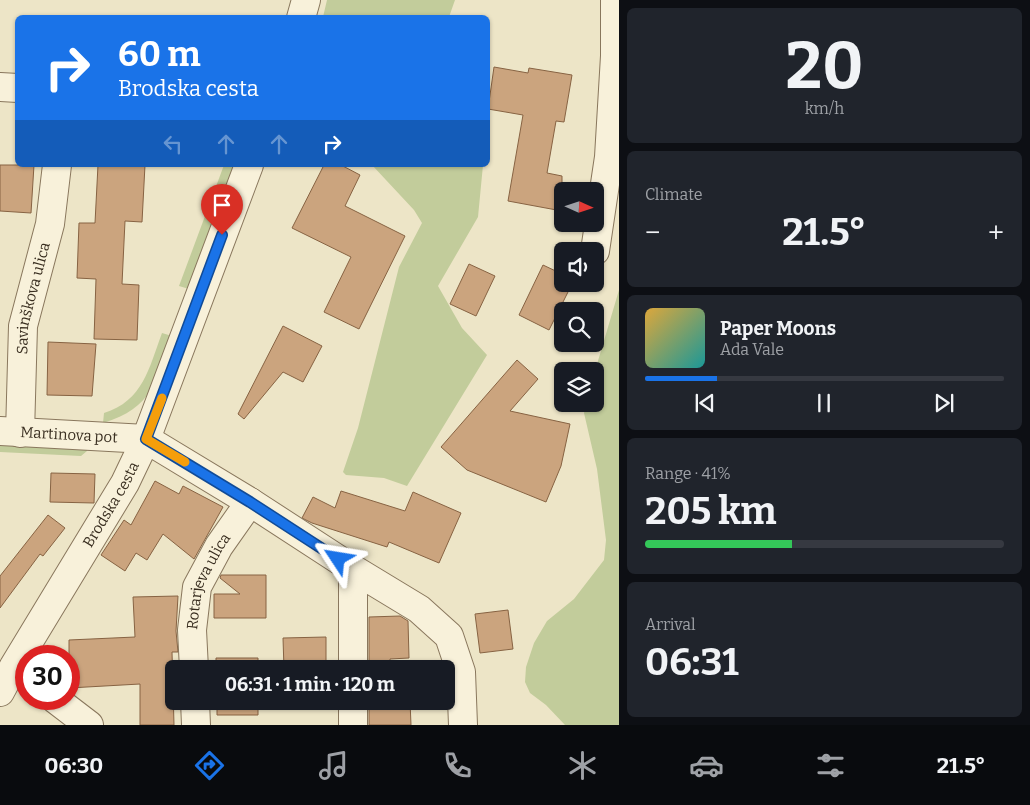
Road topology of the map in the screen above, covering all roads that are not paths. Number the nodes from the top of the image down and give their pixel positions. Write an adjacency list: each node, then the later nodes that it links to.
1 (306, 0): 3 (street)
2 (615, 0): 8 (street)
3 (302, 15)
4 (0, 87): 5 (street)
5 (15, 88)
6 (57, 167): 9 (street, Savinškova ulica)
7 (248, 167): 10 (street, Brodska cesta)
8 (595, 242)
9 (10, 432): 10 (street, Martinova pot)
10 (146, 439): 11 (street, Martinova pot); 13 (street, Brodska cesta)
11 (250, 502): 12 (street, Martinova pot); 14 (street, Rotarjeva ulica)
12 (353, 569): 15 (street); 24 (street, Martinova pot)
13 (35, 645)
14 (194, 660)
15 (353, 660)
16 (15, 676): 17 (street, Brodska cesta)
17 (0, 692)
18 (69, 710): 21 (street)
19 (195, 710): 22 (street)
20 (353, 710): 23 (street)
21 (89, 725)
22 (196, 725)
23 (353, 725)
24 (463, 725)

